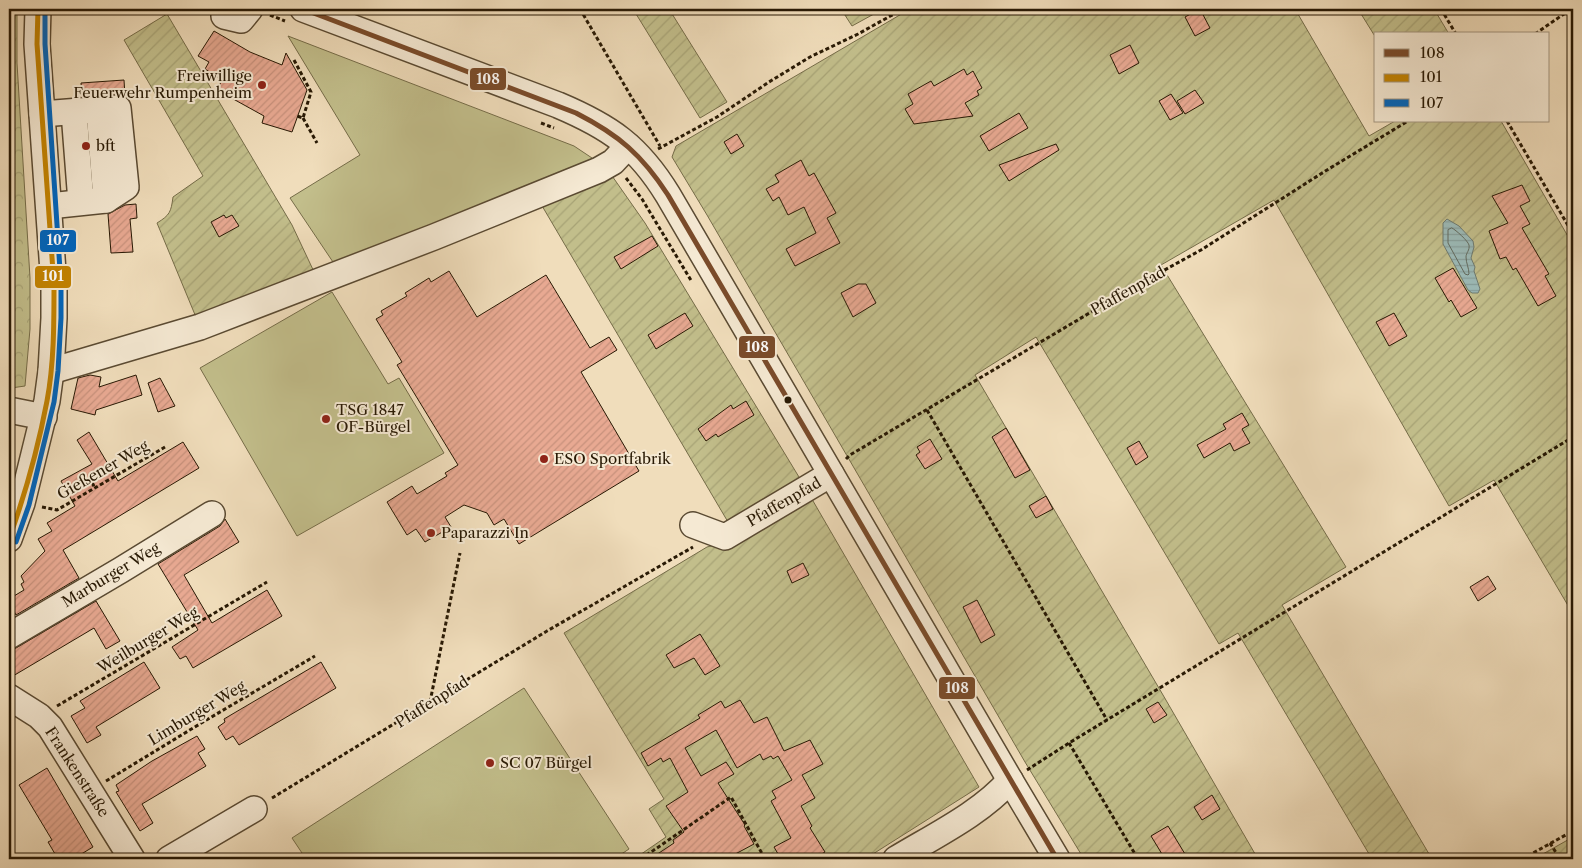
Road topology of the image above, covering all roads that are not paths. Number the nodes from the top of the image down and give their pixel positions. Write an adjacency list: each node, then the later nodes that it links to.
1 (38, 9): 6 (street)
2 (257, 11): 3 (street)
3 (224, 16)
4 (297, 16): 7 (street)
5 (74, 112): 6 (street); 8 (street); 8 (street)
6 (42, 114): 9 (street)
7 (637, 154): 10 (street); 13 (street)
8 (81, 202): 9 (street)
9 (49, 206): 10 (street)
10 (51, 371): 12 (street)
11 (9, 410): 12 (street)
12 (44, 417): 16 (street)
13 (831, 474): 15 (street, Pfaffenpfad); 19 (street)
14 (212, 514): 17 (street, Marburger Weg)
15 (693, 525)
16 (9, 539)
17 (9, 636)
18 (9, 697): 21 (street, Frankenstraße)
19 (1010, 780): 23 (street); 24 (street)
20 (254, 809): 22 (street)
21 (132, 859)
22 (169, 859)
23 (896, 859)
24 (1057, 859)

